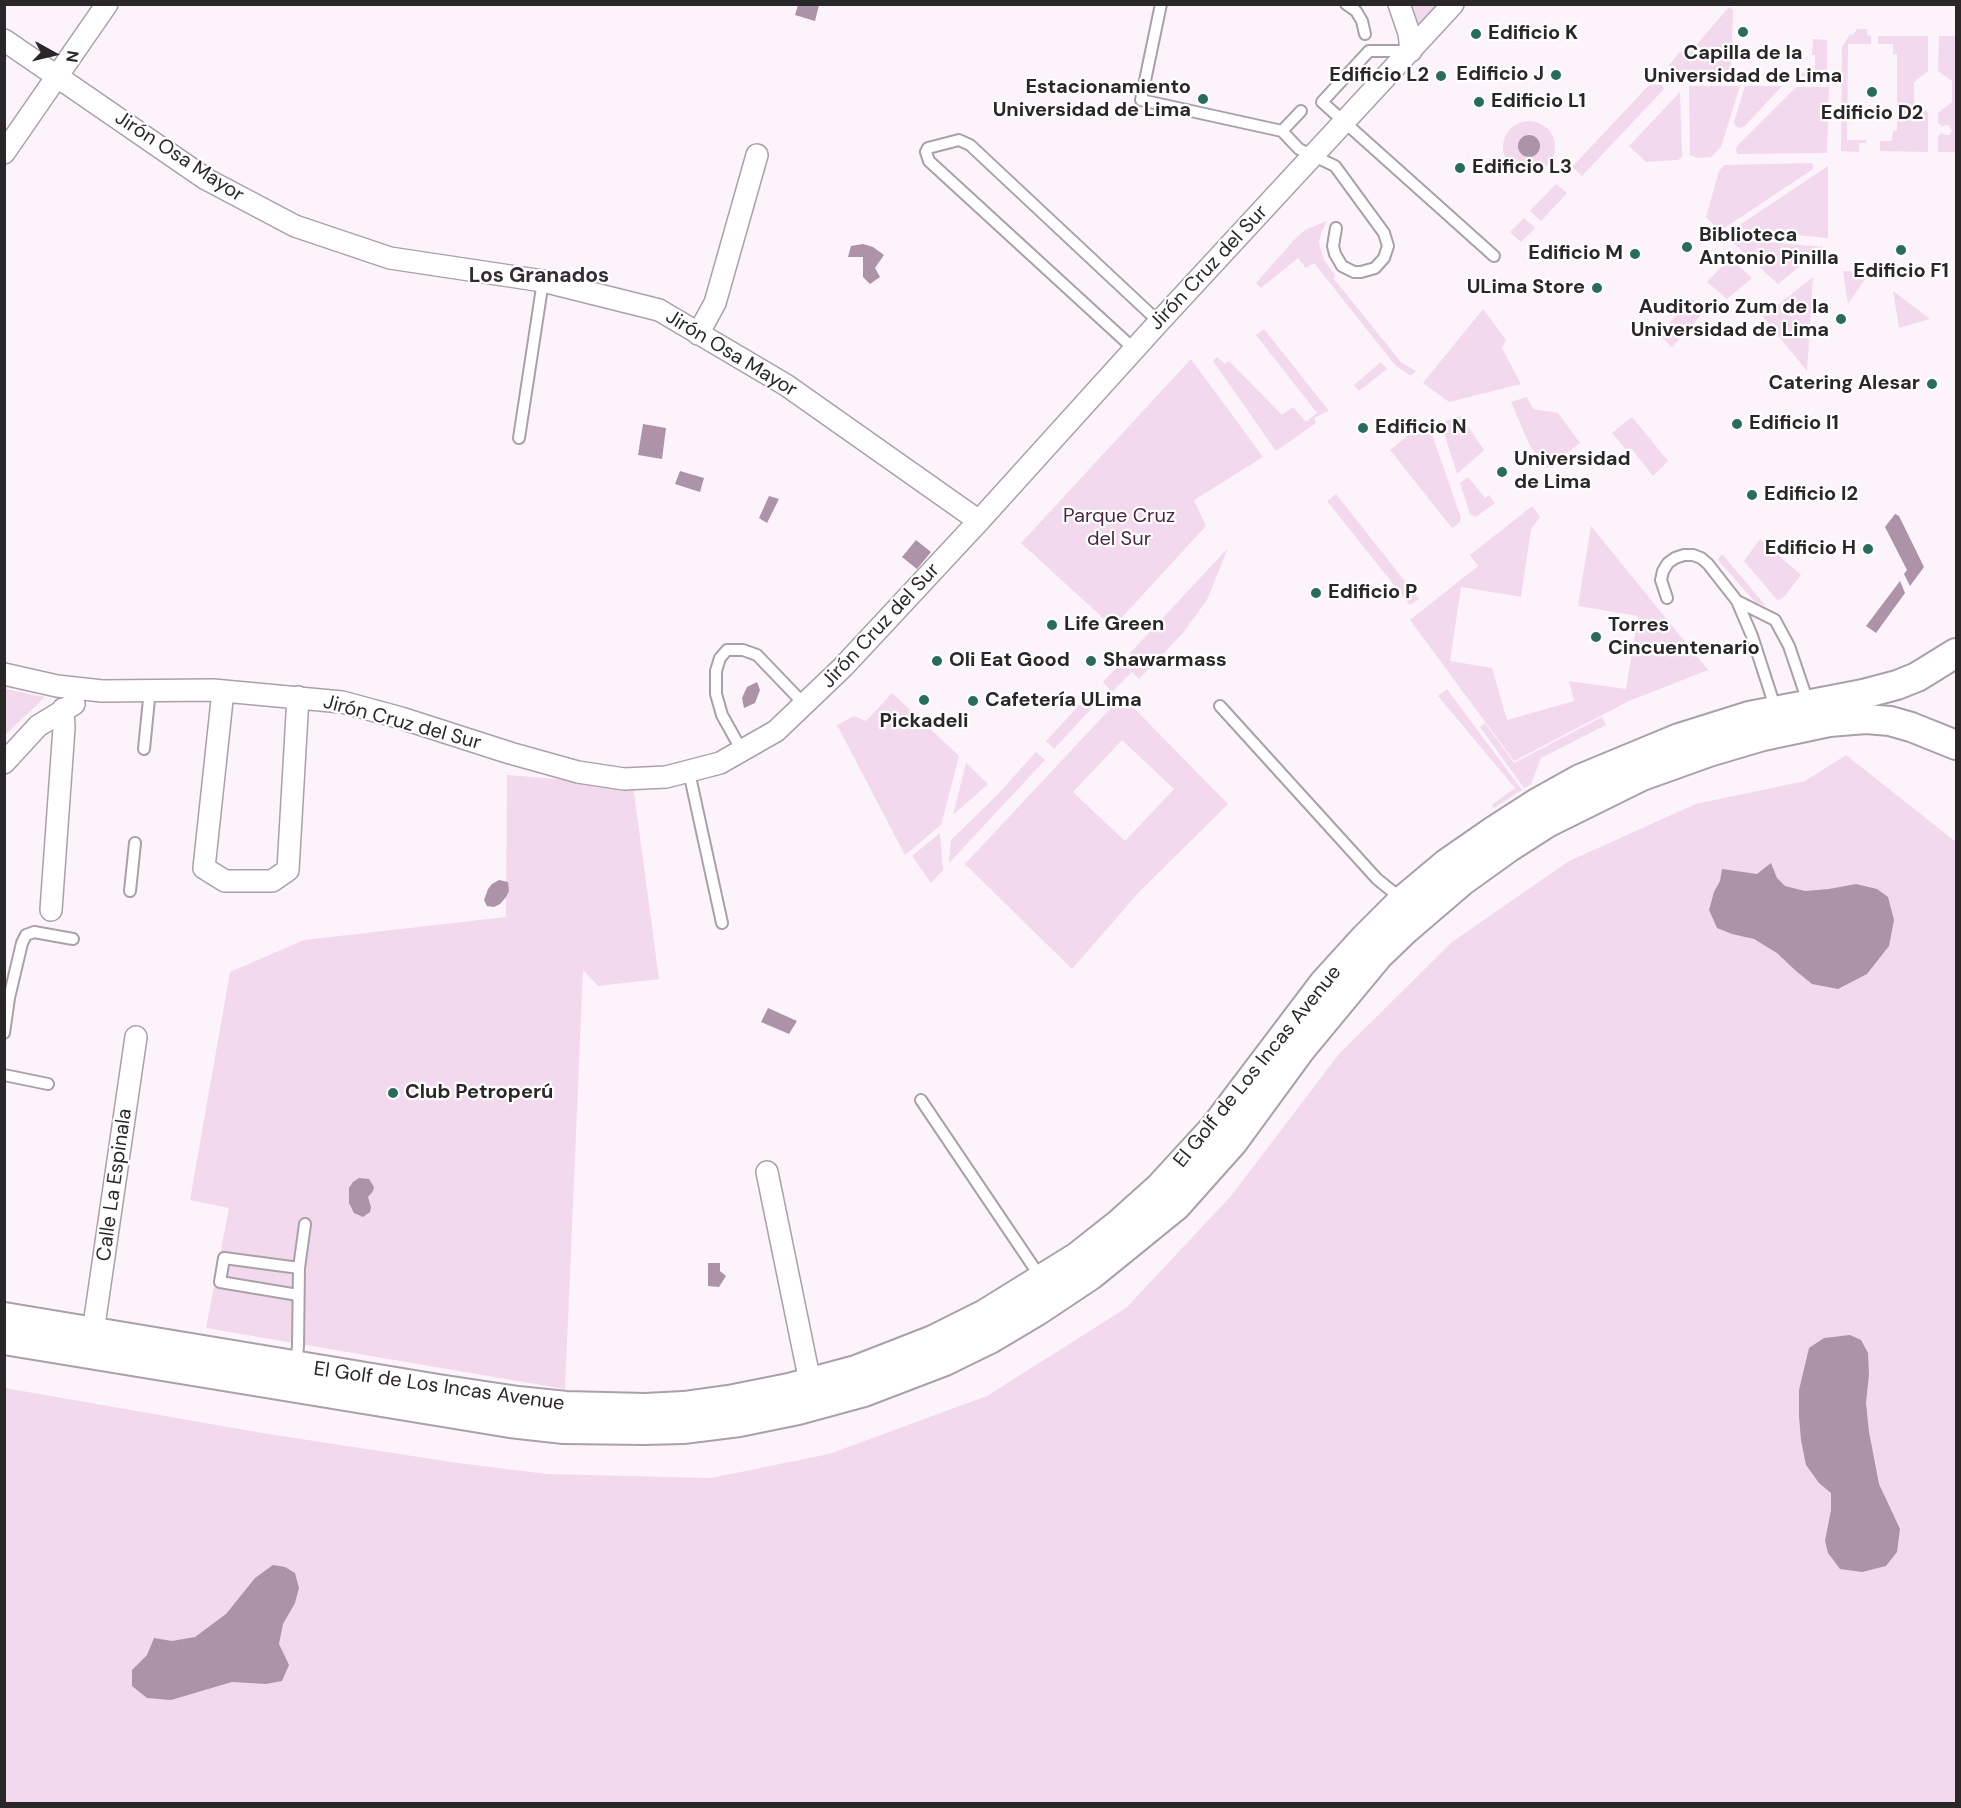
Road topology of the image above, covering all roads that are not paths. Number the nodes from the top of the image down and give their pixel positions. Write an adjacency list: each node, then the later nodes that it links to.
1 (107, 4): 9 (street)
2 (1161, 4): 12 (lane)
3 (1346, 4): 6 (lane)
4 (1399, 4): 8 (street)
5 (1453, 4): 8 (street, Jirón Cruz del Sur)
6 (1365, 34)
7 (4, 40): 9 (street, Jirón Osa Mayor)
8 (1411, 51): 11 (street, Jirón Cruz del Sur); 11 (lane)
9 (57, 76): 13 (street); 18 (street, Jirón Osa Mayor)
10 (1301, 111): 12 (lane)
11 (1344, 122): 15 (street, Jirón Cruz del Sur); 17 (lane)
12 (1282, 131): 15 (lane)
13 (4, 153)
14 (757, 155): 20 (street)
15 (1314, 156): 16 (lane); 19 (street, Jirón Cruz del Sur)
16 (1336, 228)
17 (1494, 256)
18 (543, 281): 20 (street, Jirón Osa Mayor); 22 (lane)
19 (1159, 322): 21 (street, Jirón Cruz del Sur); 21 (lane)
20 (698, 334): 23 (street, Jirón Osa Mayor)
21 (1134, 349): 23 (street, Jirón Cruz del Sur)
22 (519, 438)
23 (979, 521): 32 (street, Jirón Cruz del Sur)
24 (1667, 598): 25 (lane)
25 (1737, 601): 33 (lane); 36 (lane)
26 (1956, 653): 33 (street, El Golf de Los Incas Avenue)
27 (4, 674): 29 (street, Jirón Cruz del Sur)
28 (150, 689): 29 (street, Jirón Cruz del Sur); 30 (street, Jirón Cruz del Sur); 38 (lane)
29 (102, 691): 35 (street, Jirón Cruz del Sur)
30 (223, 691): 31 (street, Jirón Cruz del Sur); 31 (street)
31 (298, 697): 41 (street, Jirón Cruz del Sur)
32 (805, 705): 39 (street, Jirón Cruz del Sur); 39 (lane)
33 (1809, 705): 36 (street, El Golf de Los Incas Avenue)
34 (1220, 706): 44 (lane)
35 (63, 709): 40 (street, Jirón Cruz del Sur); 45 (street)
36 (1776, 711): 44 (street, El Golf de Los Incas Avenue)
37 (1956, 745): 61 (street, El Golf de Los Incas Avenue)
38 (144, 749)
39 (742, 751): 41 (street, Jirón Cruz del Sur)
40 (4, 763)
41 (689, 772): 46 (lane)
42 (135, 843): 43 (lane)
43 (130, 891)
44 (1403, 900): 57 (street, El Golf de Los Incas Avenue)
45 (51, 910)
46 (722, 923)
47 (73, 939): 48 (lane)
48 (7, 998): 49 (lane)
49 (4, 1033)
50 (136, 1037): 60 (street, Calle La Espinala)
51 (4, 1075): 52 (lane)
52 (48, 1084)
53 (921, 1100): 57 (lane)
54 (767, 1172): 63 (street)
55 (305, 1224): 56 (lane)
56 (299, 1268): 58 (lane); 58 (lane)
57 (1041, 1278): 63 (street, El Golf de Los Incas Avenue)
58 (298, 1295): 62 (lane)
59 (4, 1317): 60 (street, El Golf de Los Incas Avenue)
60 (93, 1332): 62 (street, El Golf de Los Incas Avenue)
61 (4, 1340)
62 (296, 1366): 63 (street, El Golf de Los Incas Avenue)
63 (810, 1382)

